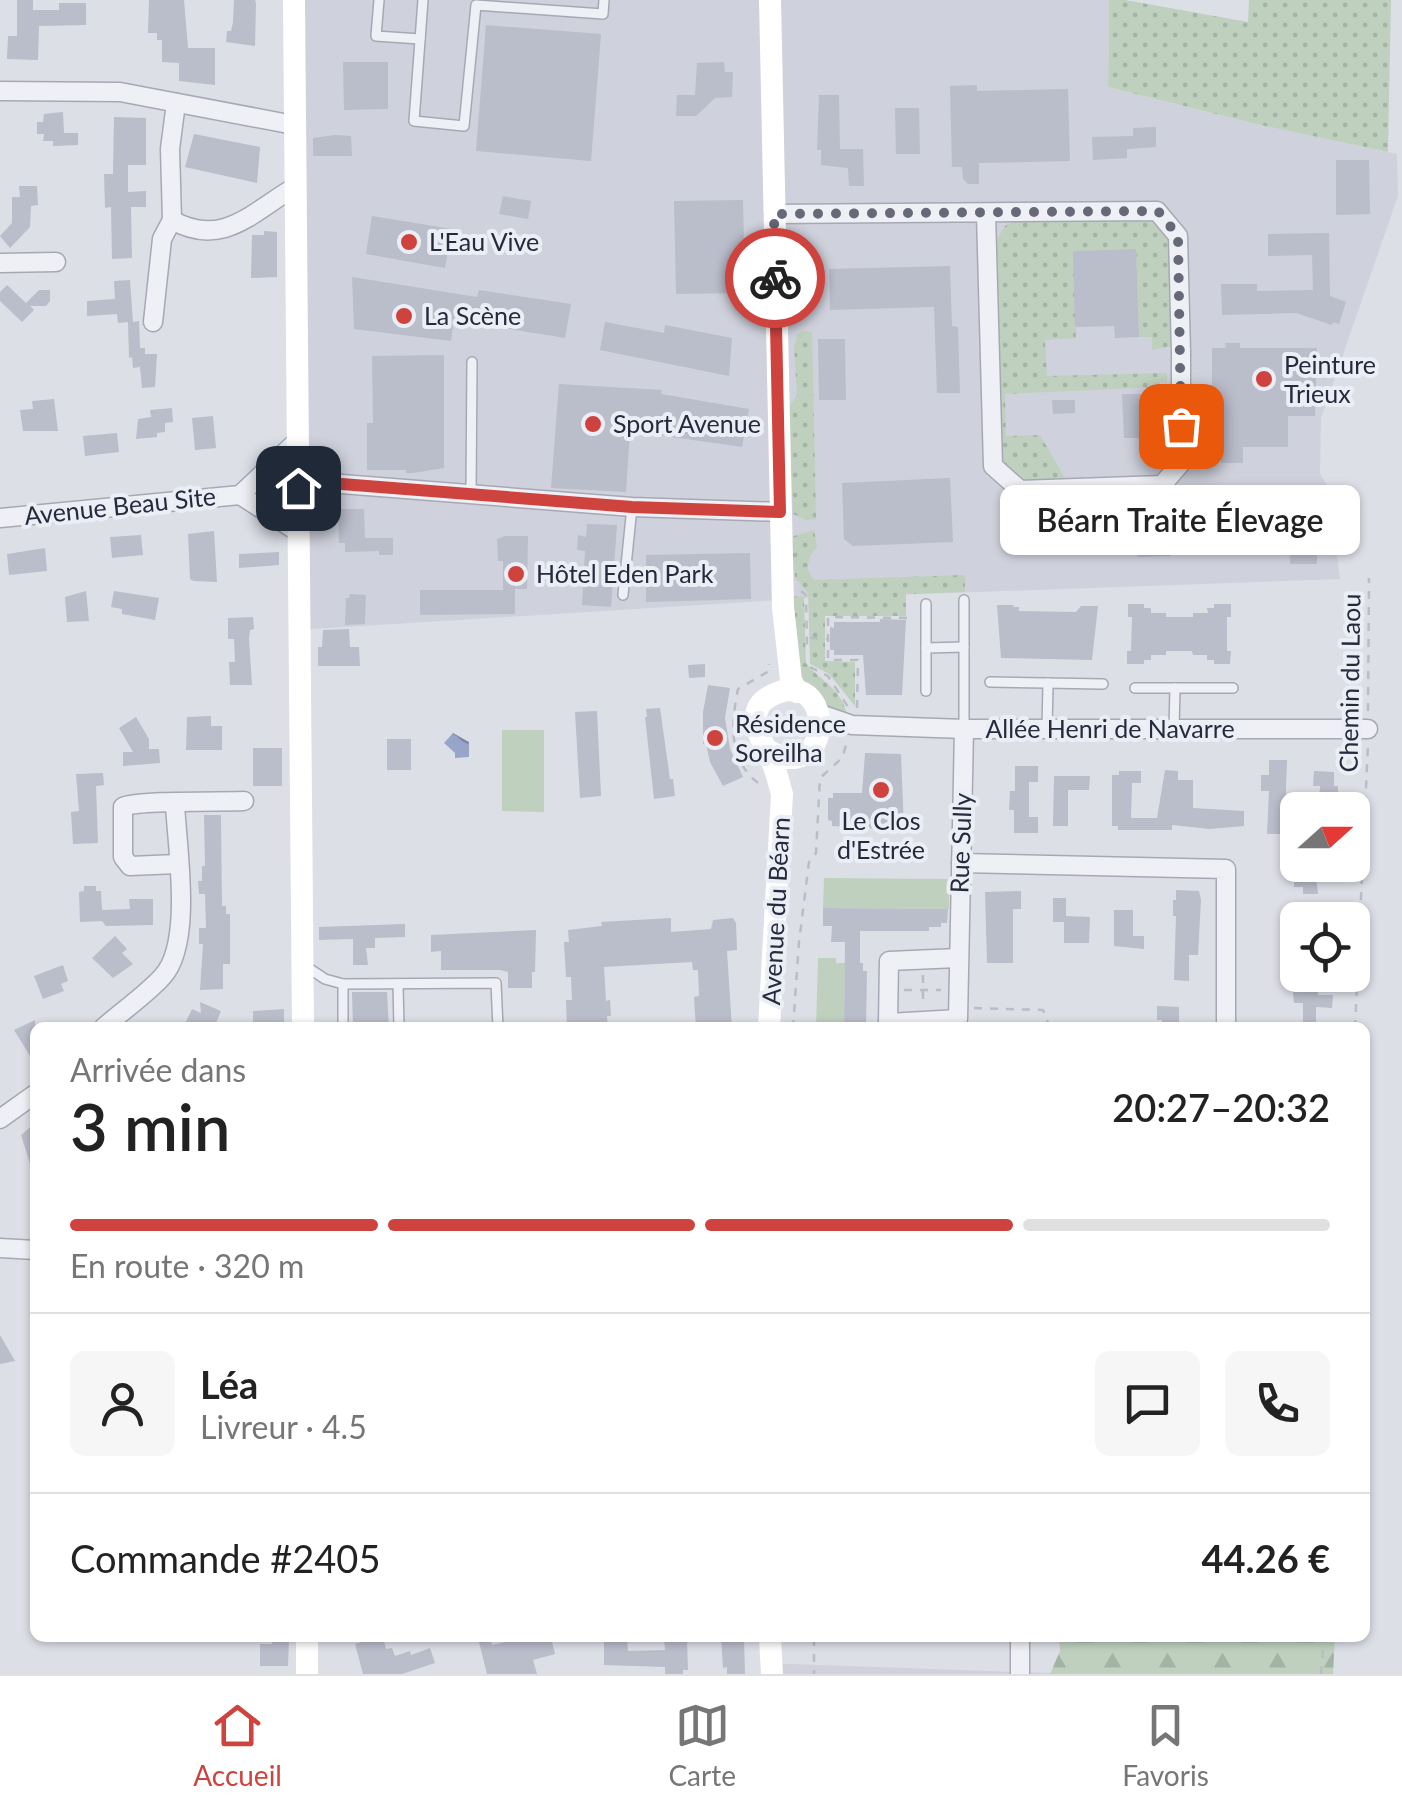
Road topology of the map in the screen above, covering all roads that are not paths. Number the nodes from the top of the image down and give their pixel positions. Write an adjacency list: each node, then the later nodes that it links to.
1 (294, 0): 10 (street)
2 (379, 0): 7 (lane)
3 (424, 0): 7 (lane)
4 (604, 0): 6 (lane)
5 (770, 0): 12 (street)
6 (558, 5): 7 (lane)
7 (420, 39)
8 (0, 92): 9 (street)
9 (176, 103): 10 (street); 14 (street)
10 (294, 125): 11 (street)
11 (295, 186): 14 (street); 19 (street)
12 (774, 214): 13 (street); 24 (street)
13 (986, 214): 13 (street)
14 (172, 220): 17 (street)
15 (56, 262): 16 (street)
16 (0, 263)
17 (152, 322)
18 (472, 362): 21 (lane)
19 (297, 441): 20 (street); 22 (street, Avenue Beau Site)
20 (298, 488): 21 (street); 26 (street)
21 (470, 494): 23 (street)
22 (240, 495): 25 (street, Avenue Beau Site); 26 (street, Avenue Beau Site)
23 (632, 507): 24 (street); 27 (lane)
24 (780, 512): 30 (street)
25 (0, 518)
26 (298, 532): 55 (street)
27 (623, 595)
28 (964, 600): 31 (lane)
29 (926, 604): 32 (lane)
30 (796, 641): 40 (street); 41 (street)
31 (964, 647): 32 (lane); 43 (lane)
32 (926, 648): 39 (lane)
33 (990, 682): 34 (lane)
34 (1048, 683): 35 (lane); 44 (lane)
35 (1103, 684)
36 (1136, 688): 37 (lane)
37 (1175, 688): 38 (lane); 45 (lane)
38 (1233, 688)
39 (926, 690)
40 (797, 692): 41 (street); 42 (street)
41 (766, 699): 47 (street)
42 (820, 725): 43 (street, Allée Henri de Navarre); 48 (street)
43 (964, 729): 44 (street, Allée Henri de Navarre); 52 (street, Rue Sully)
44 (1046, 729): 45 (street, Allée Henri de Navarre)
45 (1174, 729): 46 (street, Allée Henri de Navarre)
46 (1368, 729)
47 (766, 749): 48 (street); 49 (street, Avenue du Béarn)
48 (802, 754): 49 (street, Avenue du Béarn)
49 (782, 794): 63 (street, Avenue du Béarn)
50 (244, 801): 51 (street)
51 (175, 804): 53 (street); 53 (street)
52 (961, 862): 54 (street, Rue Sully); 66 (street)
53 (177, 864): 58 (street)
54 (958, 958): 64 (street, Rue Sully); 65 (street, Rue Sully)
55 (302, 964): 56 (lane); 59 (street)
56 (342, 984): 57 (lane); 60 (lane)
57 (398, 984): 61 (lane); 62 (lane)
58 (110, 1022)
59 (303, 1022)
60 (343, 1022)
61 (399, 1022)
62 (498, 1022)
63 (769, 1022)
64 (888, 1022)
65 (924, 1022)
66 (1226, 1022)
67 (30, 1098): 68 (street)
68 (0, 1119)
69 (0, 1248): 70 (street)
70 (30, 1250)
71 (307, 1642): 74 (street)
72 (770, 1642): 75 (street)
73 (1020, 1642): 76 (street)
74 (307, 1674)
75 (772, 1674)
76 (1020, 1674)

